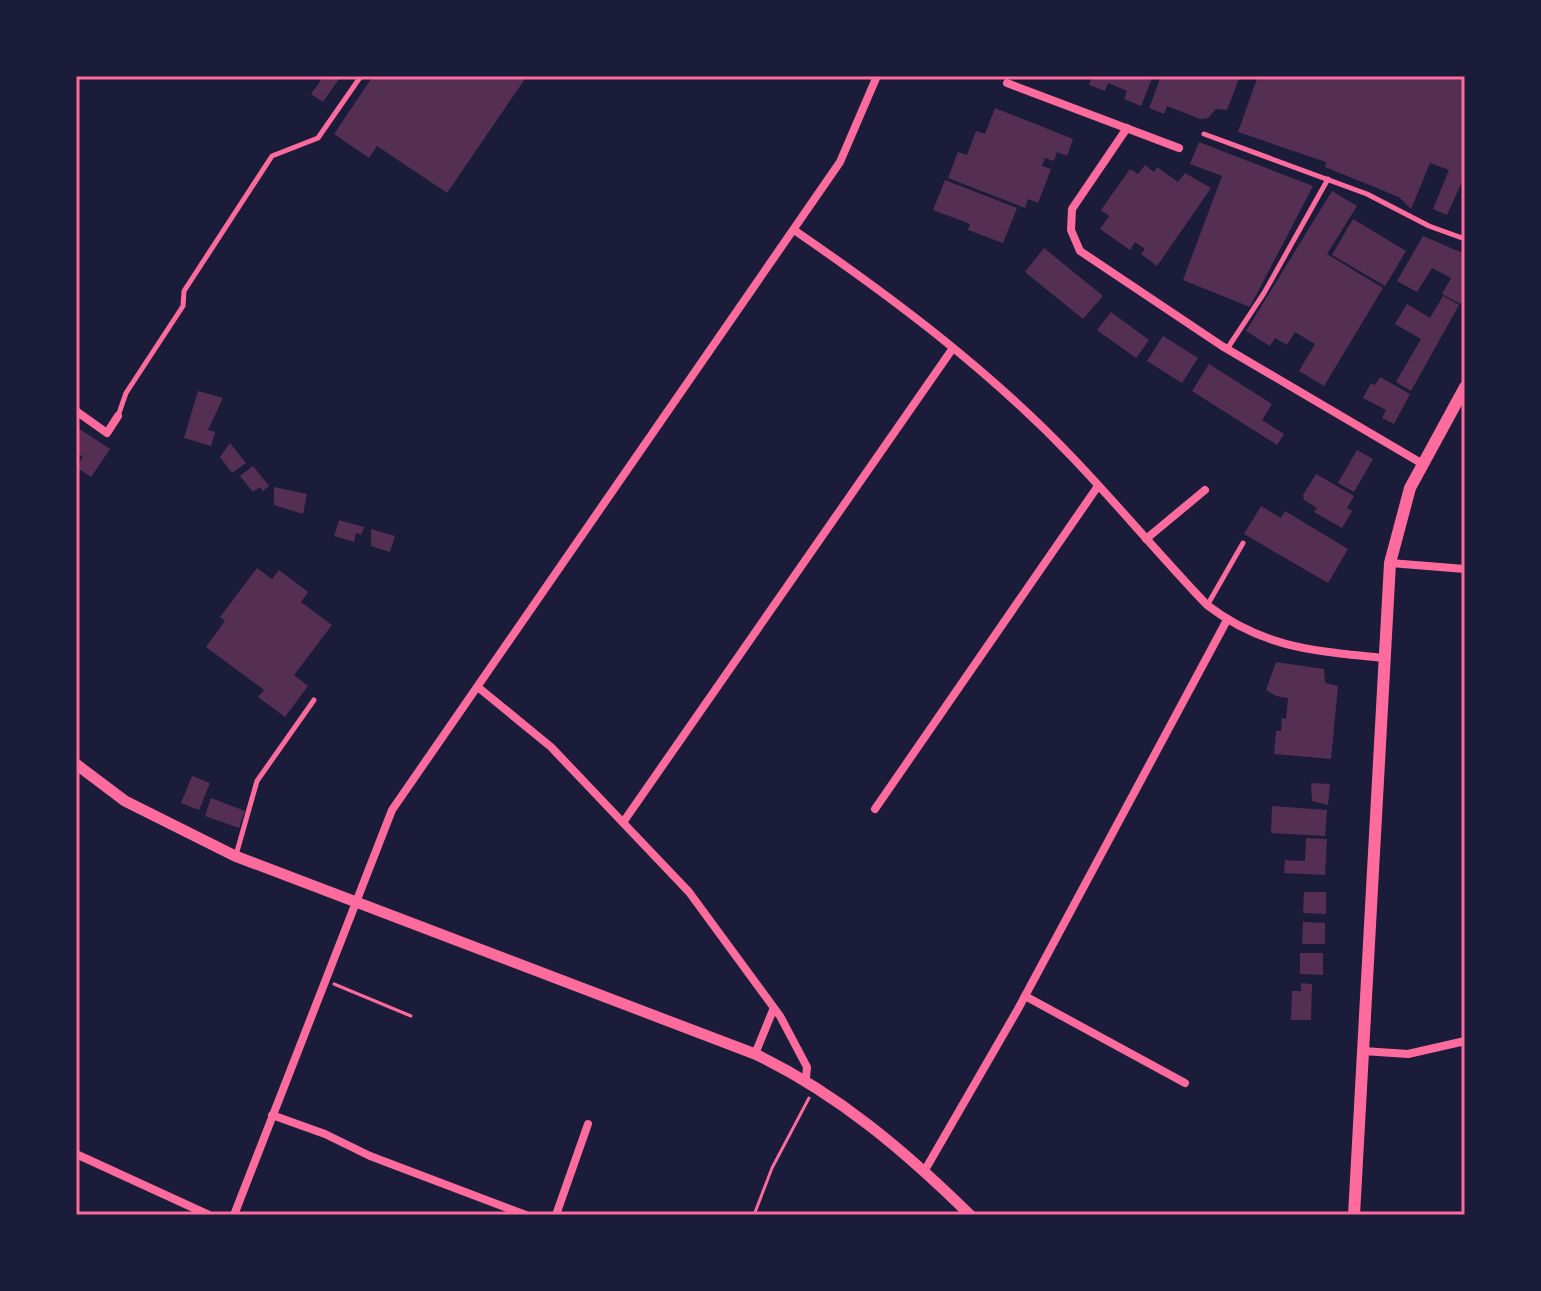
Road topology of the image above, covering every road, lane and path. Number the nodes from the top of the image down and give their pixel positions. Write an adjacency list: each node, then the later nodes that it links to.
1 (361, 76): 14 (lane)
2 (877, 76): 8 (street)
3 (1007, 83): 4 (street)
4 (1127, 128): 6 (street); 11 (street)
5 (1204, 134): 7 (lane)
6 (1179, 148)
7 (1328, 179): 9 (lane); 11 (lane)
8 (794, 230): 10 (street); 25 (street)
9 (1465, 239)
10 (953, 348): 16 (street); 29 (street)
11 (1227, 349): 15 (street)
12 (1465, 387): 15 (main road)
13 (76, 411): 14 (street)
14 (118, 416)
15 (1421, 463): 20 (main road)
16 (1098, 486): 18 (street); 28 (street)
17 (1205, 490): 18 (street)
18 (1146, 539): 22 (street)
19 (1243, 543): 22 (lane)
20 (1390, 563): 21 (street); 24 (main road)
21 (1465, 569)
22 (1207, 605): 23 (street)
23 (1227, 620): 24 (street); 33 (street)
24 (1383, 658): 37 (main road)
25 (479, 688): 29 (street); 31 (street)
26 (314, 700): 30 (lane)
27 (76, 764): 30 (street)
28 (875, 809)
29 (624, 821): 34 (street)
30 (235, 856): 31 (street)
31 (357, 905): 32 (street); 38 (street)
32 (327, 981): 35 (path); 41 (street)
33 (1025, 996): 40 (street); 44 (street)
34 (773, 1010): 38 (street); 39 (street)
35 (411, 1016)
36 (1465, 1041): 37 (street)
37 (1363, 1051): 51 (main road)
38 (755, 1054): 39 (street)
39 (811, 1081): 44 (street); 49 (path)
40 (1185, 1083)
41 (272, 1115): 46 (street); 47 (street)
42 (588, 1124): 48 (street)
43 (76, 1154): 45 (street)
44 (925, 1170): 50 (street)
45 (209, 1215)
46 (234, 1215)
47 (526, 1215)
48 (556, 1215)
49 (754, 1215)
50 (970, 1215)
51 (1354, 1215)

